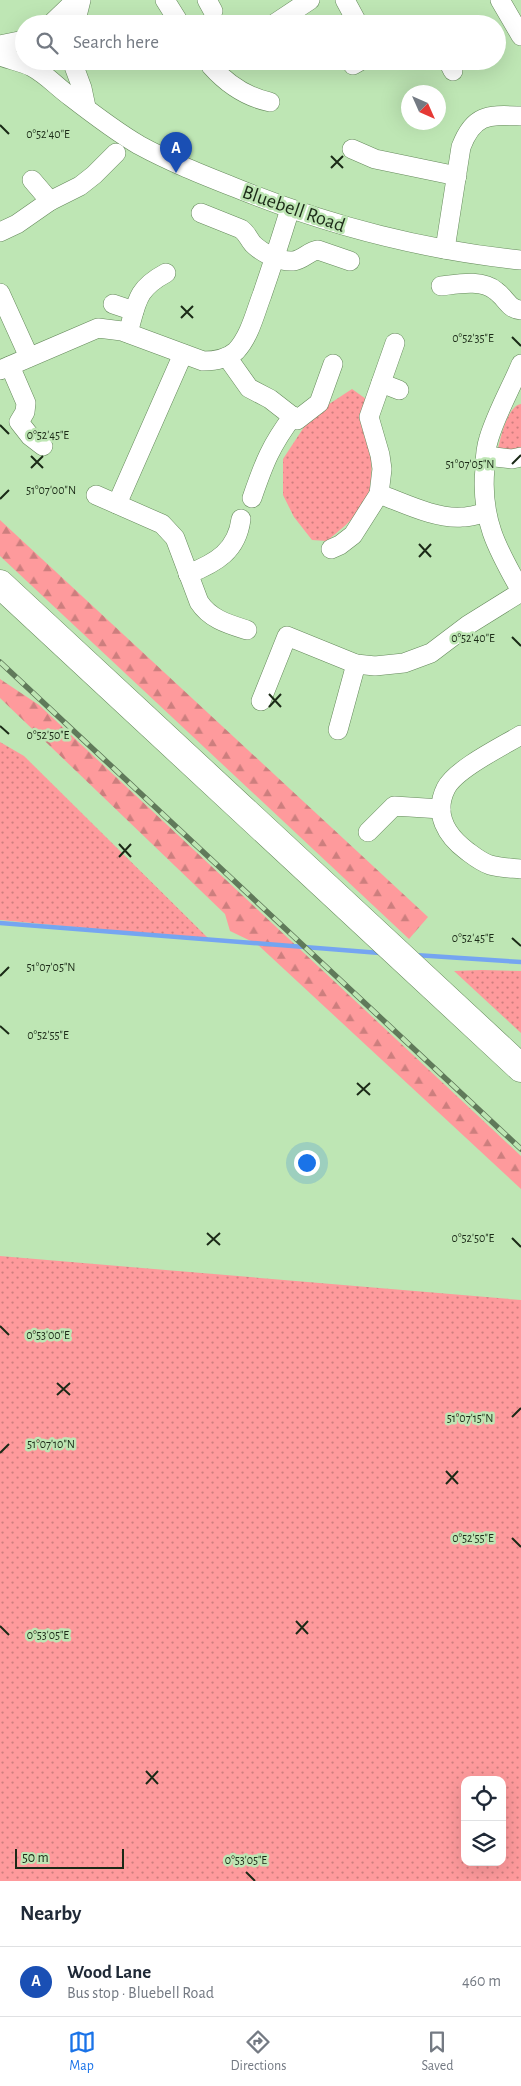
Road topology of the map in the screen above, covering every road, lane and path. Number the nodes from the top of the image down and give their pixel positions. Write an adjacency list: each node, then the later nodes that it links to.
1 (76, 0): 8 (street)
2 (81, 0): 9 (street)
3 (165, 0): 10 (street)
4 (310, 0): 7 (street)
5 (345, 0): 11 (street)
6 (500, 0): 12 (street)
7 (280, 13)
8 (60, 15)
9 (77, 15)
10 (174, 15)
11 (353, 15)
12 (521, 36)
13 (15, 42): 14 (street)
14 (0, 44)
15 (0, 56): 16 (street, Bluebell Road)
16 (15, 61)
17 (37, 70): 23 (street, Bluebell Road)
18 (41, 70): 19 (street)
19 (61, 70)
20 (74, 70): 23 (street)
21 (217, 70): 22 (street)
22 (270, 102)
23 (86, 107): 30 (street, Bluebell Road)
24 (521, 116): 27 (street)
25 (352, 149): 27 (street)
26 (116, 153): 29 (street)
27 (456, 176): 33 (street)
28 (32, 180): 29 (street)
29 (50, 201): 32 (street)
30 (290, 209): 33 (street, Bluebell Road); 34 (street)
31 (201, 214): 34 (street)
32 (0, 232)
33 (445, 249): 35 (street, Bluebell Road)
34 (275, 257): 36 (street); 47 (street)
35 (521, 260)
36 (350, 261)
37 (166, 273): 42 (street)
38 (441, 286): 41 (street)
39 (0, 293): 46 (street)
40 (113, 304): 42 (street)
41 (521, 310)
42 (134, 311): 43 (street)
43 (128, 333): 45 (street); 46 (street)
44 (395, 344): 51 (street)
45 (183, 354): 47 (street); 61 (street)
46 (29, 357): 50 (street)
47 (227, 357): 54 (street)
48 (333, 364): 54 (street)
49 (521, 364): 53 (street)
50 (5, 368): 55 (street)
51 (382, 383): 52 (street); 58 (street)
52 (400, 390)
53 (516, 390): 56 (street)
54 (295, 418): 60 (street)
55 (43, 446)
56 (486, 456): 57 (street); 62 (street)
57 (521, 456)
58 (379, 494): 62 (street); 64 (street)
59 (96, 495): 61 (street)
60 (252, 498)
61 (117, 504): 65 (street)
62 (485, 513): 67 (street)
63 (241, 518): 65 (street)
64 (332, 549)
65 (188, 574): 68 (street)
66 (0, 584): 76 (highway)
67 (521, 591): 69 (street)
68 (247, 630)
69 (356, 664): 70 (street); 71 (street)
70 (260, 701)
71 (338, 730)
72 (521, 735): 73 (street)
73 (441, 809): 74 (street); 75 (street)
74 (368, 832)
75 (521, 869)
76 (521, 1068)

